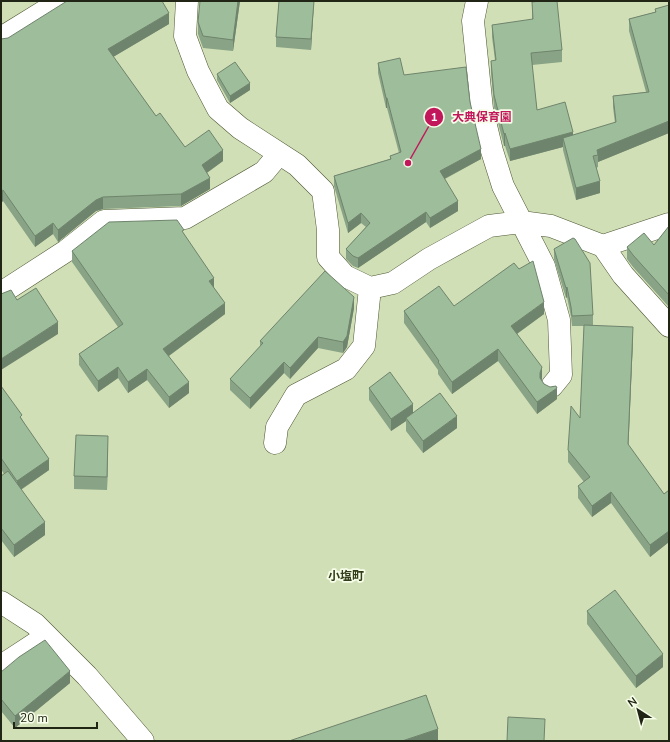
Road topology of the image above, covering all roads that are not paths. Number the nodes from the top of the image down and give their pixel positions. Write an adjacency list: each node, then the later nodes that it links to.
1 (187, 1): 5 (street)
2 (477, 1): 6 (street)
3 (54, 2): 4 (street)
4 (1, 38)
5 (278, 154): 9 (street); 10 (street)
6 (521, 222): 8 (street); 9 (street); 12 (street)
7 (669, 224): 8 (street)
8 (603, 246): 11 (street)
9 (370, 288): 13 (street)
10 (1, 293)
11 (669, 326)
12 (552, 386)
13 (275, 443)
14 (1, 602): 15 (street)
15 (47, 636): 16 (street); 17 (street)
16 (1, 666)
17 (143, 741)

